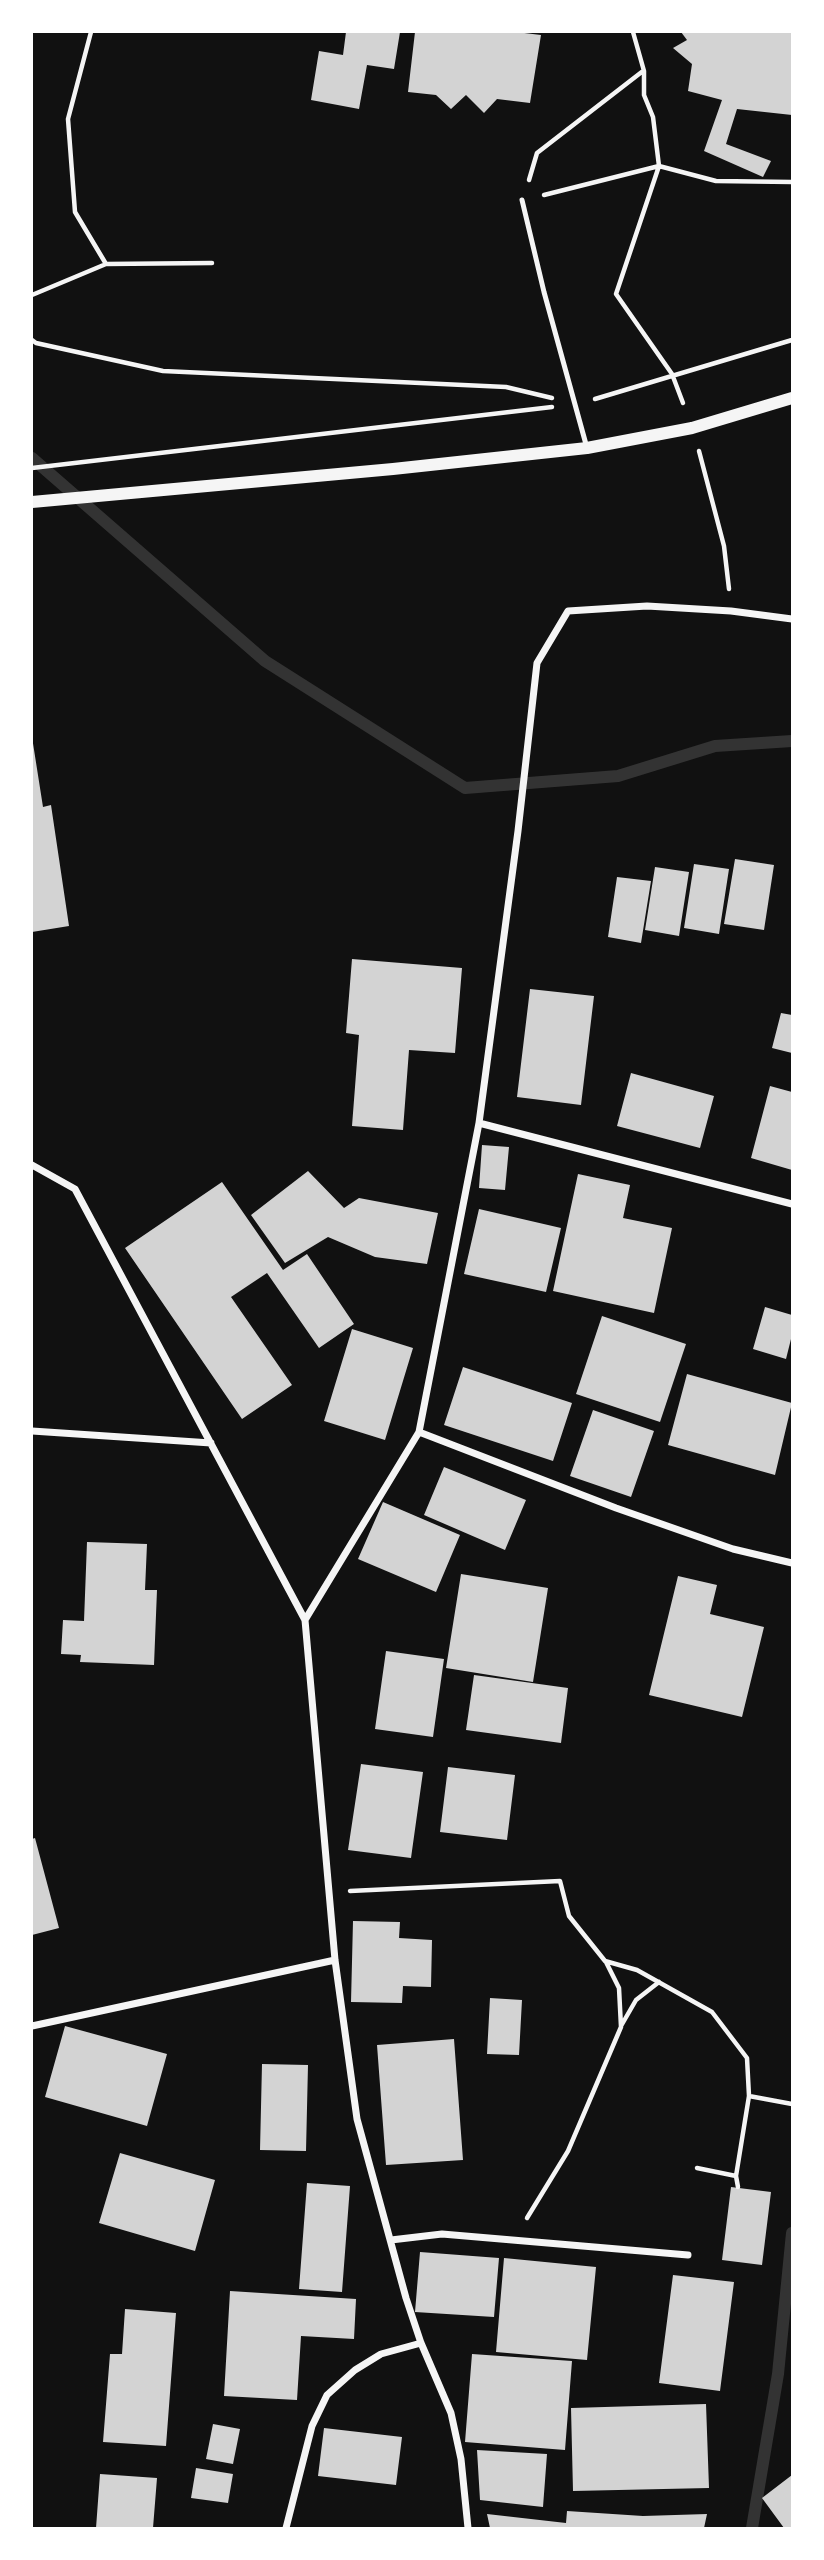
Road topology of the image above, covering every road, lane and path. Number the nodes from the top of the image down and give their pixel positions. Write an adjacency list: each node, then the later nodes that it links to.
1 (91, 32): 8 (path)
2 (633, 32): 3 (path)
3 (644, 71): 4 (path); 6 (path)
4 (659, 166): 5 (path); 6 (path); 12 (path)
5 (793, 182)
6 (522, 200): 14 (lane)
7 (212, 263): 8 (path)
8 (106, 264): 9 (path)
9 (32, 295)
10 (32, 340): 14 (path)
11 (793, 340): 12 (path)
12 (672, 374): 14 (path)
13 (793, 398): 15 (street)
14 (576, 404): 15 (lane); 17 (path)
15 (587, 448): 18 (street)
16 (702, 463): 19 (path)
17 (32, 468)
18 (32, 502)
19 (732, 611): 20 (street); 21 (street)
20 (793, 620)
21 (479, 1123): 23 (street); 25 (street)
22 (32, 1165): 26 (street)
23 (793, 1204)
24 (32, 1431): 26 (street)
25 (419, 1432): 27 (street); 28 (street)
26 (211, 1443): 28 (street)
27 (793, 1563)
28 (305, 1620): 29 (street)
29 (328, 1892): 30 (street); 31 (path)
30 (335, 1960): 33 (street); 40 (street)
31 (605, 1961): 32 (path); 34 (path)
32 (659, 1982): 34 (path); 35 (path)
33 (32, 2026)
34 (621, 2026): 41 (path)
35 (749, 2096): 36 (path); 38 (path)
36 (793, 2104)
37 (697, 2168): 38 (path)
38 (736, 2176): 39 (path)
39 (737, 2187)
40 (391, 2240): 41 (street); 43 (street)
41 (513, 2240): 42 (street)
42 (688, 2255)
43 (421, 2343): 44 (street); 45 (street)
44 (286, 2529)
45 (468, 2529)

